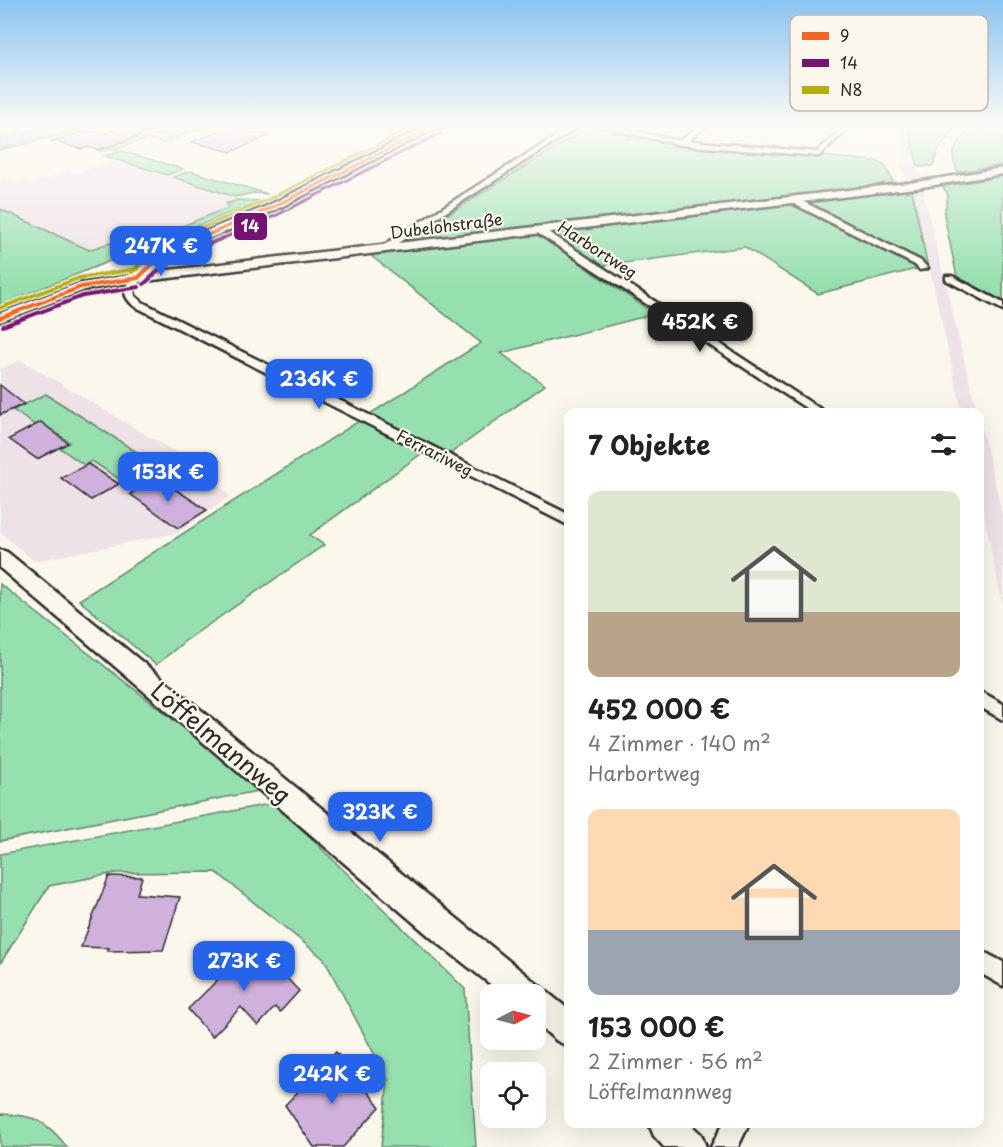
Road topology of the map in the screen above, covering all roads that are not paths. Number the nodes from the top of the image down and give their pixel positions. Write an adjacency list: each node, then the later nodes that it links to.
1 (331, 179): 8 (main road)
2 (498, 179): 6 (street)
3 (962, 179): 4 (main road, Dubelohstraße)
4 (793, 200): 5 (main road, Dubelohstraße); 7 (street)
5 (540, 230): 6 (main road, Dubelohstraße); 12 (street, Harbortweg)
6 (403, 242): 8 (main road, Dubelohstraße)
7 (923, 268)
8 (138, 278): 11 (main road, Dubelohstraße); 13 (street, Ferrariweg)
9 (949, 278): 10 (street)
10 (1003, 307)
11 (0, 318)
12 (813, 408)
13 (564, 518)
14 (0, 557): 19 (main road, Löffelmannweg)
15 (984, 701): 16 (street)
16 (1003, 713)
17 (984, 963): 18 (street)
18 (1003, 975)
19 (515, 984)
20 (546, 1011): 21 (main road)
21 (564, 1026)
22 (670, 1128): 24 (main road)
23 (735, 1128): 25 (street)
24 (688, 1147)
25 (724, 1147)

